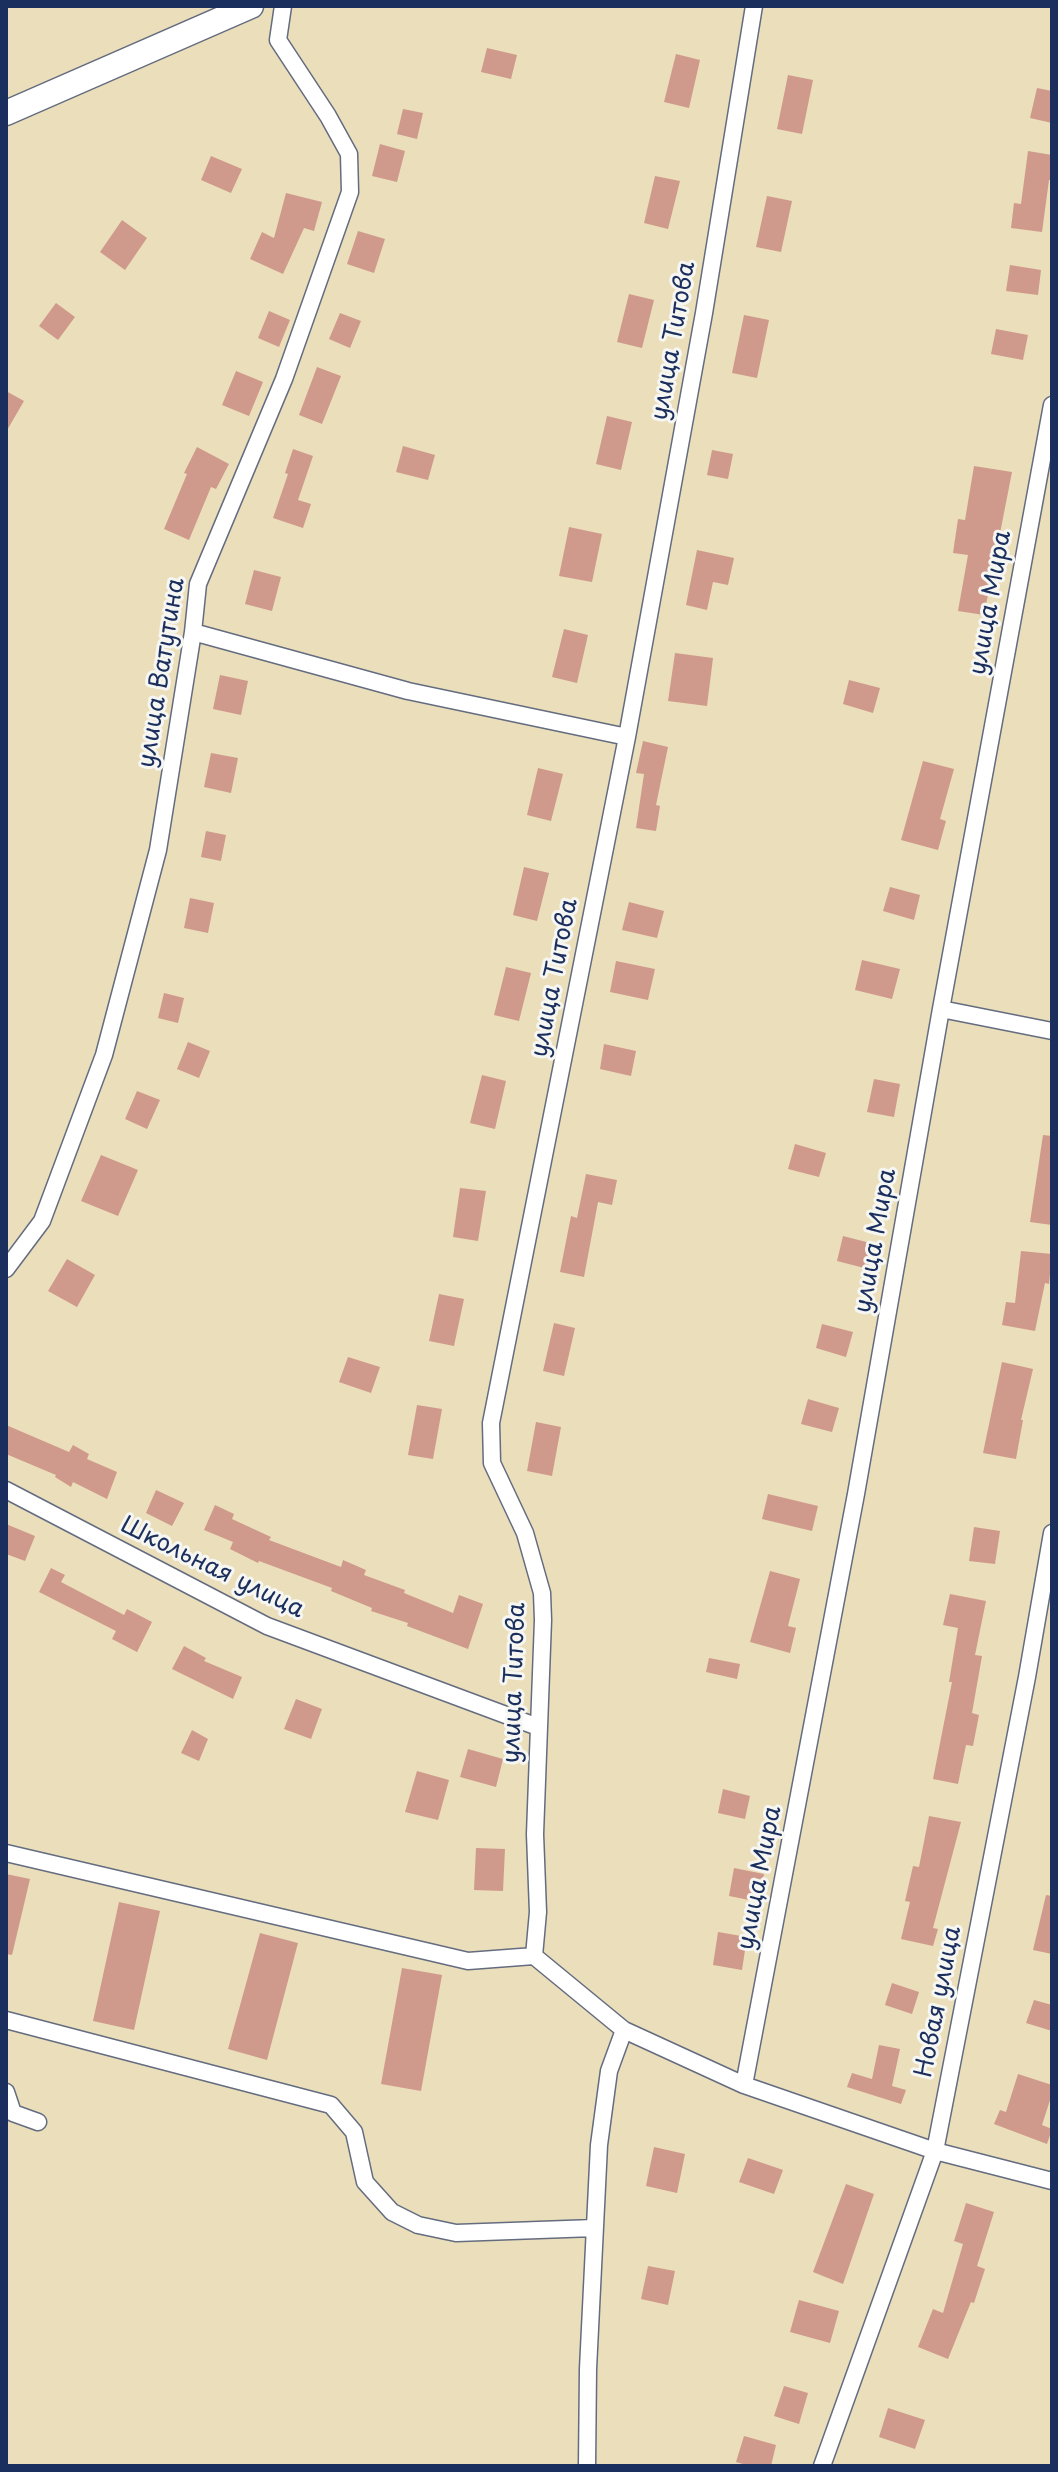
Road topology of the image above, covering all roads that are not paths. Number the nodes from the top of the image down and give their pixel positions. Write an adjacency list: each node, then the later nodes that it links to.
1 (251, 6): 4 (main road)
2 (283, 6): 6 (street, улица Ватутина)
3 (754, 6): 7 (street, улица Титова)
4 (6, 113)
5 (1052, 405): 8 (street, улица Мира)
6 (193, 632): 7 (street); 10 (street, улица Ватутина)
7 (627, 737): 13 (street, улица Титова)
8 (941, 1009): 9 (street); 18 (street, улица Мира)
9 (1052, 1031)
10 (6, 1269)
11 (6, 1490): 13 (street, Школьная улица)
12 (1052, 1533): 21 (street, Новая улица)
13 (538, 1727): 15 (street, улица Титова)
14 (6, 1853): 15 (street)
15 (534, 1956): 17 (street)
16 (6, 2020): 23 (street)
17 (624, 2030): 18 (street); 23 (street)
18 (744, 2085): 21 (street)
19 (6, 2092): 20 (street)
20 (38, 2122)
21 (935, 2151): 22 (street); 25 (street, Новая улица)
22 (1052, 2181)
23 (594, 2228): 24 (street)
24 (587, 2466)
25 (822, 2466)

